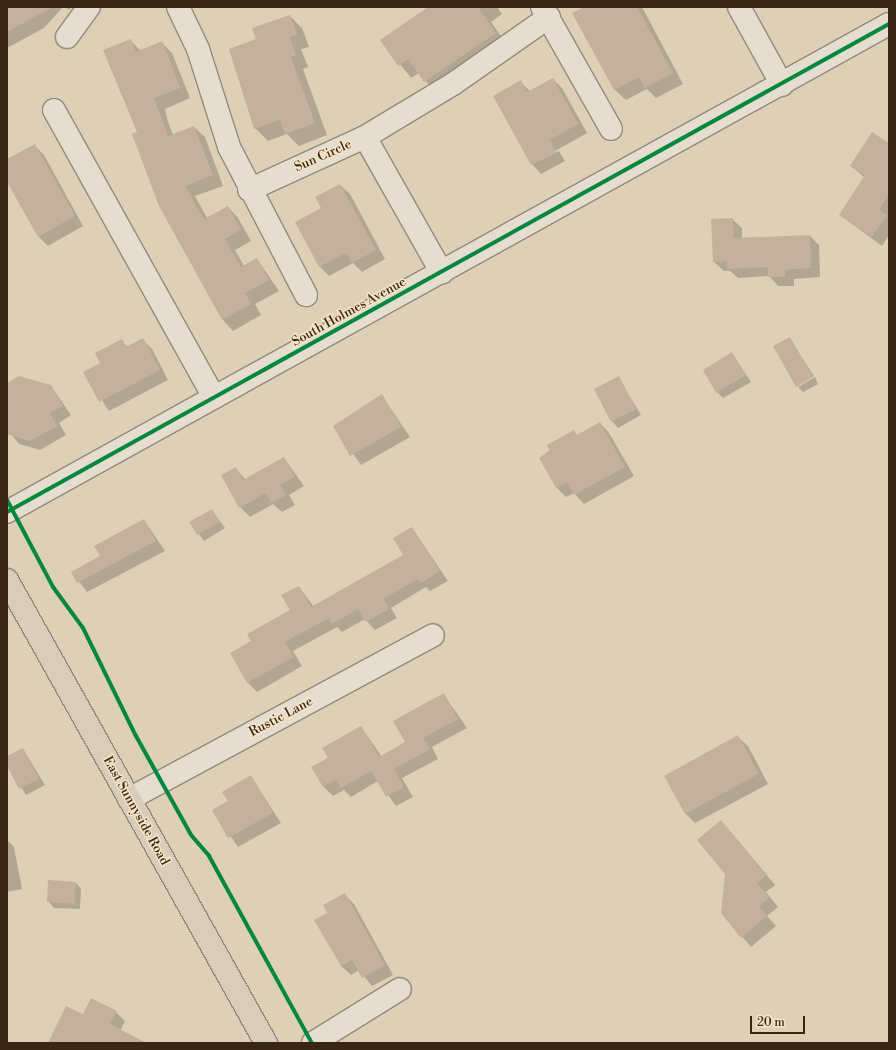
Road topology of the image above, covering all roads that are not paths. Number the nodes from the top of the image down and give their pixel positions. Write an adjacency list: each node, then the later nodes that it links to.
1 (89, 7): 6 (street)
2 (178, 7): 11 (street)
3 (739, 7): 7 (street)
4 (545, 12): 9 (street); 10 (street, Sun Circle)
5 (889, 24): 7 (street, South Holmes Avenue)
6 (67, 37)
7 (782, 85): 12 (street, South Holmes Avenue)
8 (54, 110): 14 (street)
9 (611, 129)
10 (365, 137): 11 (street, Sun Circle); 12 (street)
11 (249, 190): 13 (street)
12 (442, 273): 14 (street, South Holmes Avenue)
13 (306, 295)
14 (214, 398): 15 (street, South Holmes Avenue)
15 (7, 512)
16 (7, 580): 18 (main road, East Sunnyside Road)
17 (433, 635): 18 (street, Rustic Lane)
18 (129, 799): 20 (main road, East Sunnyside Road)
19 (400, 989): 21 (street)
20 (266, 1043)
21 (313, 1043)

